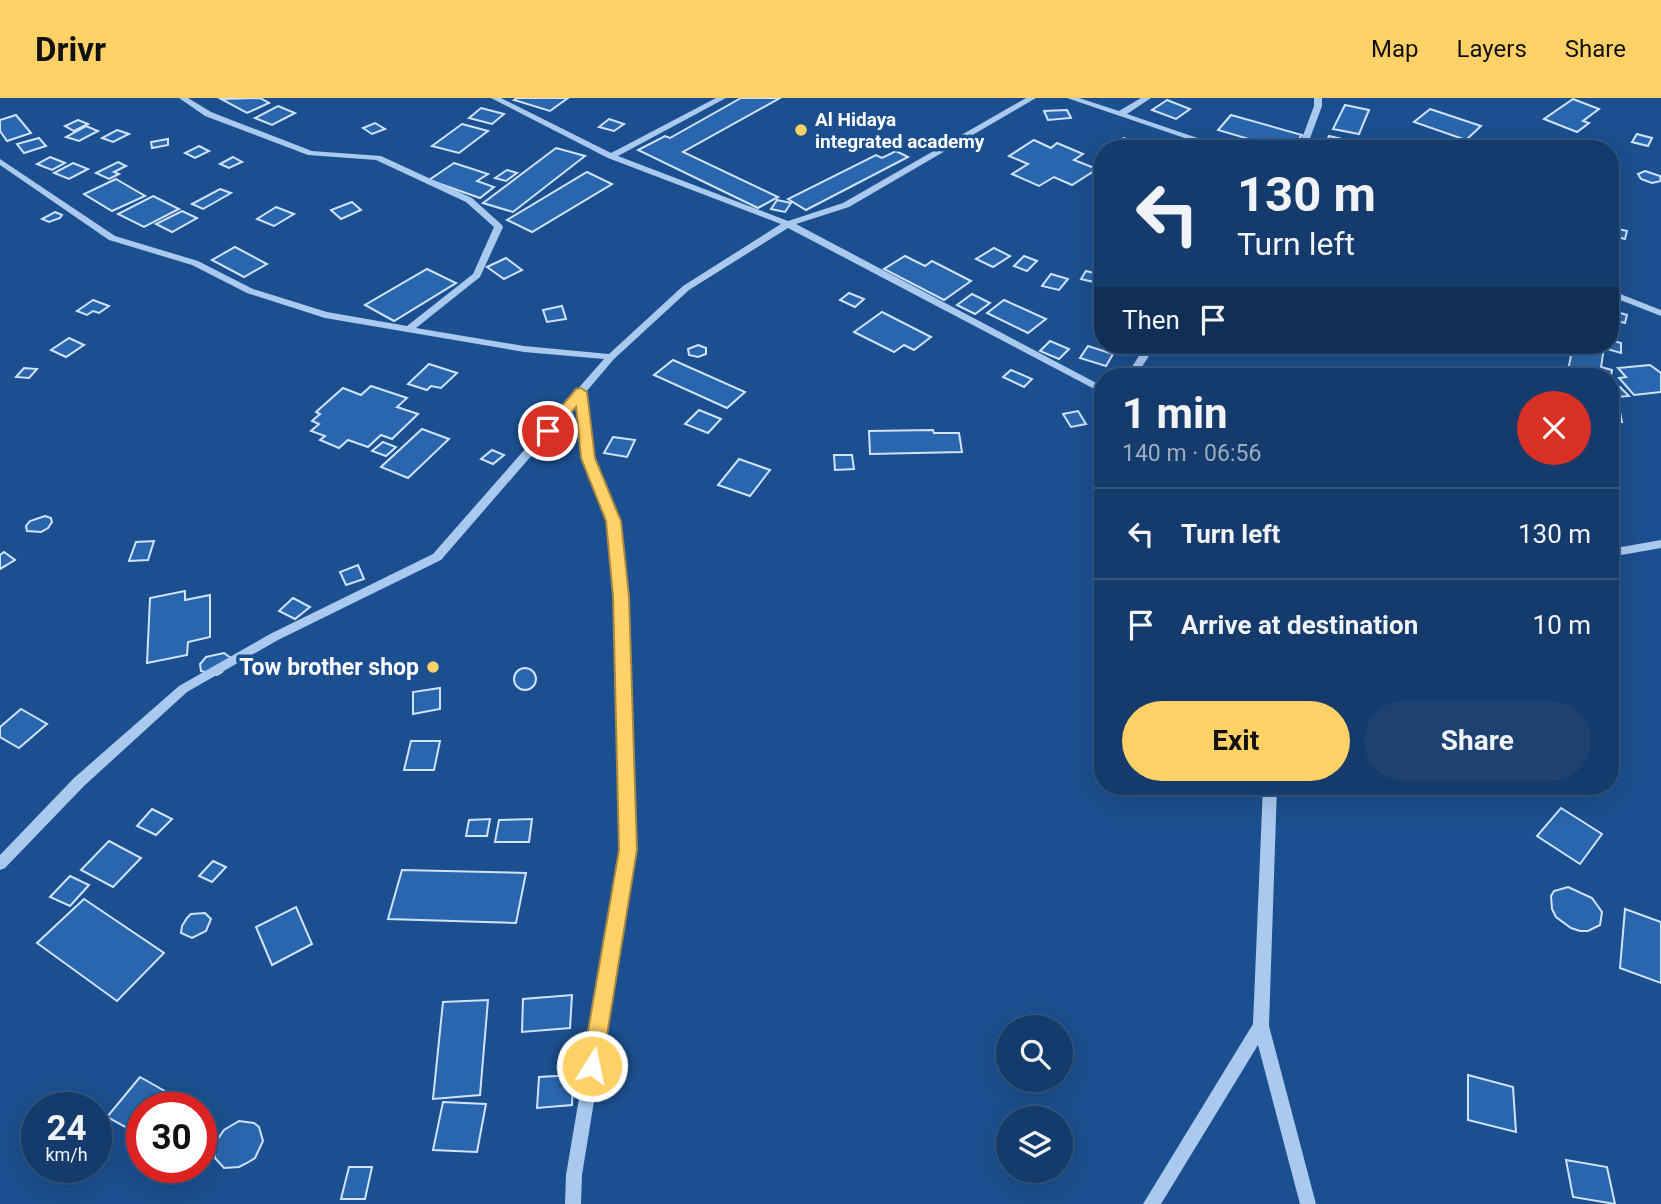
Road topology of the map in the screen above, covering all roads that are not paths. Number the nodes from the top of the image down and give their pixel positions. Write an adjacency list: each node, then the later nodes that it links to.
1 (183, 98): 16 (street)
2 (495, 98): 11 (street)
3 (722, 98): 11 (street)
4 (1032, 98): 13 (street)
5 (1071, 98): 8 (street)
6 (1147, 98): 8 (street)
7 (1318, 98): 10 (street)
8 (1122, 113): 9 (street)
9 (1200, 140)
10 (1305, 140)
11 (611, 156): 13 (street)
12 (0, 161): 16 (street)
13 (788, 224): 17 (street); 18 (street)
14 (1619, 297): 15 (street)
15 (1661, 313)
16 (410, 328): 17 (street)
17 (611, 357): 19 (street)
18 (1094, 386)
19 (581, 392): 23 (street); 25 (street)
20 (1661, 544): 21 (street)
21 (1619, 551)
22 (1270, 795): 24 (street)
23 (0, 864)
24 (1261, 1026): 26 (street); 27 (street)
25 (573, 1204)
26 (1151, 1204)
27 (1308, 1204)

